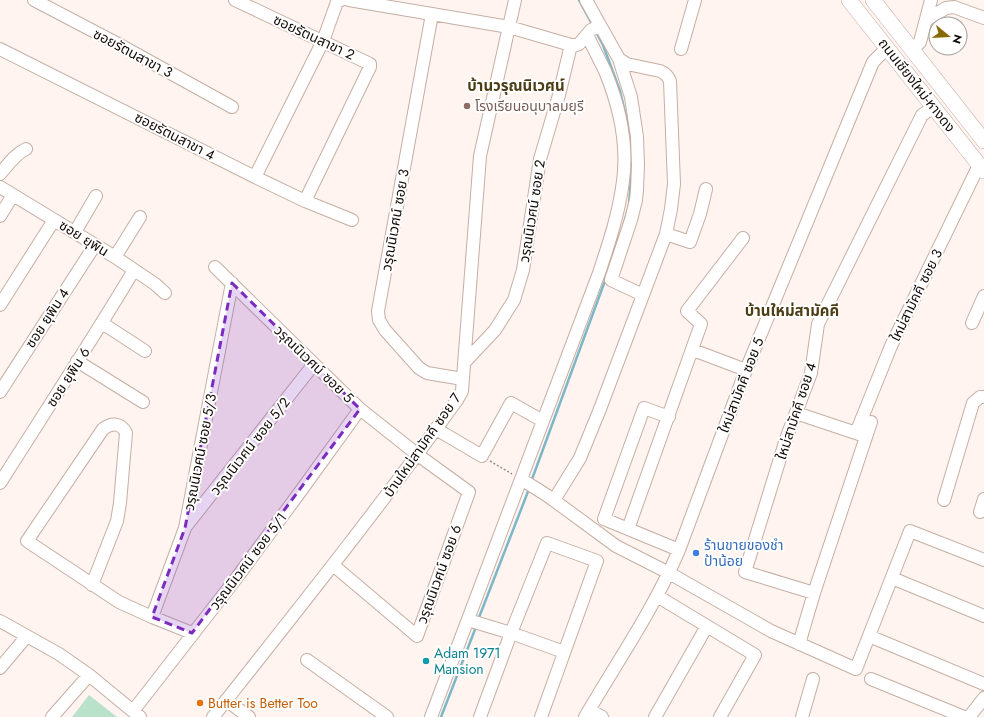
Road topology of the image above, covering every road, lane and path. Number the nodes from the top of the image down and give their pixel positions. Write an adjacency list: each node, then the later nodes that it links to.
1 (34, 0): 24 (street, ซอยรัตนสาขา 3)
2 (235, 0): 11 (street, ซอยรัตนสาขา 2)
3 (341, 0): 17 (street)
4 (349, 0): 12 (street)
5 (515, 0): 15 (street, บ้านใหม่สามัคคี ซอย 7)
6 (586, 0): 16 (street)
7 (695, 0): 21 (street)
8 (850, 0): 19 (main road, ถนนเชียงใหม่-หางดง)
9 (873, 0): 22 (main road, ถนนเชียงใหม่-หางดง)
10 (931, 0): 14 (street)
11 (253, 4): 17 (street, ซอยรัตนสาขา 2)
12 (432, 14): 15 (street); 60 (street, วรุณนิเวศน์ ซอย 3)
13 (984, 18): 14 (street)
14 (926, 20): 22 (street)
15 (509, 27): 18 (street); 57 (street, บ้านใหม่สามัคคี ซอย 7)
16 (594, 29): 18 (street); 23 (street); 67 (street)
17 (323, 41): 30 (street); 35 (street, ซอยรัตนสาขา 2)
18 (571, 45): 57 (street, วรุณนิเวศน์ ซอย 2)
19 (887, 48): 25 (main road, ถนนเชียงใหม่-หางดง); 59 (street, ใหม่สามัคคี ซอย 5)
20 (0, 49): 30 (street, ซอยรัตนสาขา 4)
21 (681, 49)
22 (912, 50): 26 (main road, ถนนเชียงใหม่-หางดง)
23 (619, 59): 41 (street); 49 (street)
24 (232, 107)
25 (934, 107): 28 (main road, ถนนเชียงใหม่-หางดง); 65 (street, ใหม่สามัคคี ซอย 4)
26 (984, 141)
27 (26, 149): 29 (street)
28 (982, 168): 70 (street, ใหม่สามัคคี ซอย 3)
29 (0, 174)
30 (255, 176): 35 (street, ซอยรัตนสาขา 4)
31 (0, 187): 33 (street, ซอย ยุพิน)
32 (706, 189): 41 (street)
33 (13, 195): 36 (street); 38 (street, ซอย ยุพิน)
34 (96, 196): 40 (street)
35 (305, 201): 39 (street, ซอยรัตนสาขา 4)
36 (0, 216)
37 (140, 217): 44 (street)
38 (54, 220): 40 (street, ซอย ยุพิน); 51 (street)
39 (352, 220)
40 (75, 232): 43 (street, ซอย ยุพิน)
41 (666, 234): 49 (street)
42 (743, 238): 54 (street)
43 (95, 245): 44 (street, ซอย ยุพิน); 61 (street, ซอย ยุพิน 4)
44 (115, 257): 46 (street, ซอย ยุพิน)
45 (215, 267): 47 (street, วรุณนิเวศน์ ซอย 5)
46 (134, 270): 48 (street, ซอย ยุพิน); 52 (street, ซอย ยุพิน 6)
47 (232, 283): 58 (street, วรุณนิเวศน์ ซอย 5); 79 (street, วรุณนิเวศน์ ซอย 5/3)
48 (165, 293)
49 (643, 295): 76 (street)
50 (984, 296): 53 (street)
51 (0, 306)
52 (102, 323): 55 (street); 56 (street, ซอย ยุพิน 6)
53 (972, 323)
54 (693, 350): 59 (street); 66 (street)
55 (145, 351)
56 (77, 361): 63 (street); 74 (street, ซอย ยุพิน 6)
57 (464, 363): 60 (street, บ้านใหม่สามัคคี ซอย 7)
58 (314, 364): 64 (street, วรุณนิเวศน์ ซอย 5); 79 (street, วรุณนิเวศน์ ซอย 5/2)
59 (746, 370): 81 (street, ใหม่สามัคคี ซอย 5)
60 (463, 379): 69 (street, บ้านใหม่สามัคคี ซอย 7)
61 (0, 392)
62 (984, 397): 77 (street)
63 (143, 402)
64 (360, 409): 72 (street, วรุณนิเวศน์ ซอย 5); 94 (street, วรุณนิเวศน์ ซอย 5/1)
65 (796, 413): 70 (street); 87 (street, ใหม่สามัคคี ซอย 4)
66 (669, 417): 80 (street); 80 (street)
67 (543, 421): 71 (street); 73 (street)
68 (871, 422): 70 (street)
69 (436, 429): 71 (street); 72 (street, บ้านใหม่สามัคคี ซอย 7)
70 (862, 432): 87 (street)
71 (483, 454): 73 (path)
72 (418, 455): 83 (street, บ้านใหม่สามัคคี ซอย 7); 83 (street, วรุณนิเวศน์ ซอย 6)
73 (526, 482): 76 (street); 91 (street)
74 (0, 483)
75 (984, 499): 78 (street)
76 (554, 500): 84 (street)
77 (944, 500)
78 (980, 512)
79 (186, 528): 90 (street, วรุณนิเวศน์ ซอย 5/3)
80 (628, 529): 81 (street)
81 (679, 550): 84 (street, ใหม่สามัคคี ซอย 5)
82 (984, 560): 85 (street)
83 (333, 565): 107 (street, บ้านใหม่สามัคคี ซอย 7)
84 (669, 573): 88 (street, ใหม่สามัคคี ซอย 5); 98 (street)
85 (892, 578): 89 (street); 97 (street)
86 (92, 585): 86 (street); 90 (street)
87 (814, 593): 98 (street)
88 (657, 596): 93 (street); 108 (street, ใหม่สามัคคี ซอย 5)
89 (984, 616)
90 (152, 617): 94 (street)
91 (468, 620): 95 (street); 114 (street)
92 (0, 621): 96 (street)
93 (707, 626): 118 (street); 119 (street)
94 (192, 633): 109 (street, วรุณนิเวศน์ ซอย 5/1)
95 (511, 633): 99 (street); 99 (street); 115 (street)
96 (27, 636): 101 (street); 102 (street)
97 (869, 636): 98 (street); 105 (street)
98 (799, 644)
99 (564, 652): 116 (street)
100 (307, 660): 113 (street)
101 (0, 668)
102 (89, 675): 109 (street); 110 (street)
103 (814, 679): 120 (street)
104 (871, 679): 121 (street)
105 (984, 684)
106 (984, 698): 122 (street)
107 (226, 700): 111 (street, บ้านใหม่สามัคคี ซอย 7); 112 (street)
108 (588, 713): 117 (street)
109 (136, 714)
110 (52, 717)
111 (213, 717)
112 (249, 717)
113 (387, 717)
114 (431, 717)
115 (480, 717)
116 (541, 717)
117 (602, 717)
118 (655, 717)
119 (720, 717)
120 (802, 717)
121 (964, 717)
122 (969, 717)

